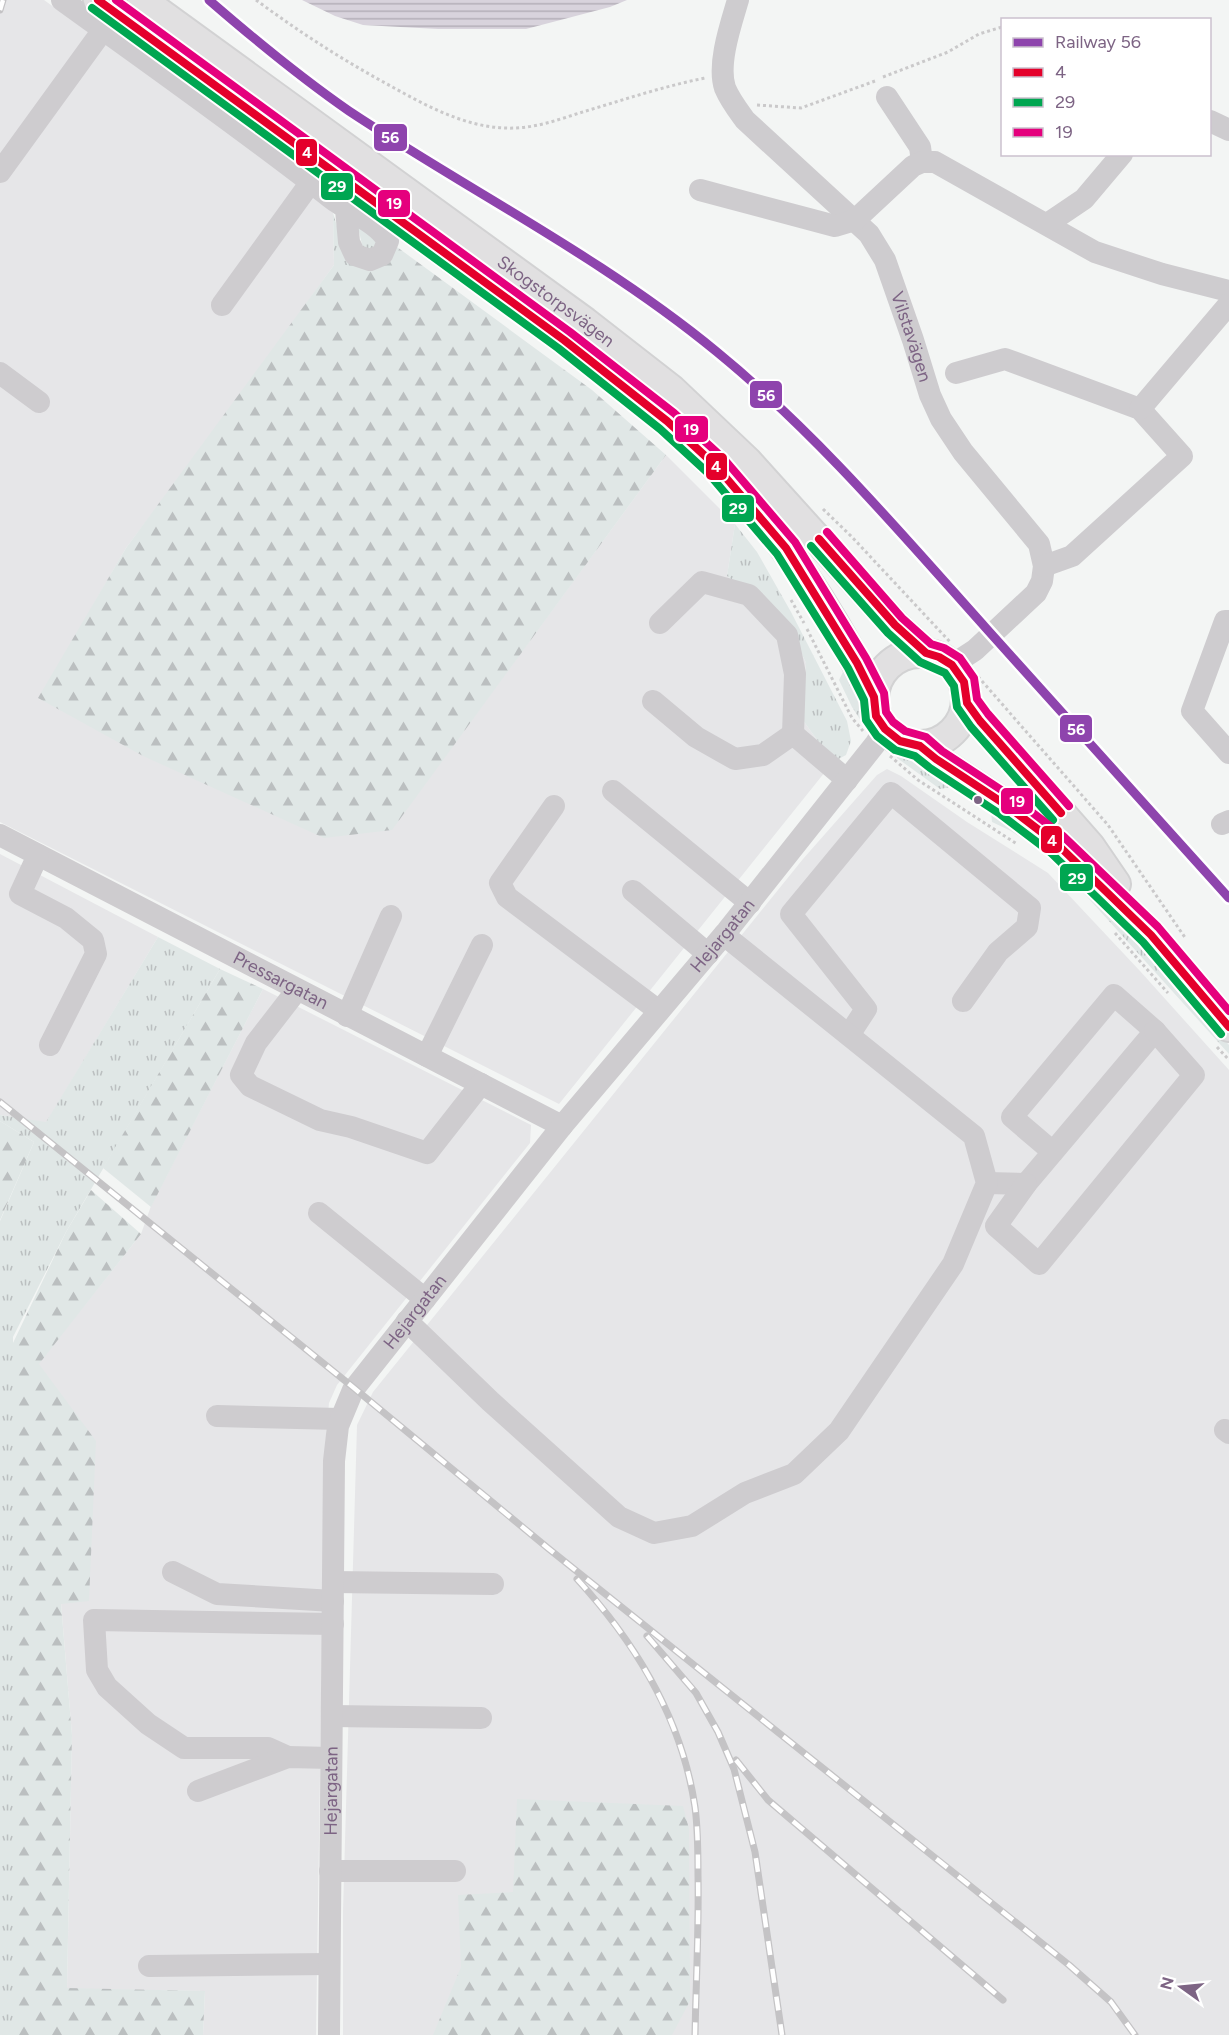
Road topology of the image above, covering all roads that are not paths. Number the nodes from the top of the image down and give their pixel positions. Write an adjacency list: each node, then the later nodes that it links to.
1 (62, 0): 5 (street)
2 (98, 0): 29 (main road, Skogstorpsvägen)
3 (142, 0): 27 (main road, Skogstorpsvägen)
4 (738, 0): 15 (street, Vilstavägen)
5 (103, 30): 11 (street); 12 (street)
6 (887, 97): 10 (street)
7 (1211, 122): 8 (street)
8 (1229, 130)
9 (1120, 156): 16 (street)
10 (922, 162): 15 (street); 16 (street)
11 (0, 172)
12 (311, 182): 14 (street); 19 (street)
13 (700, 190): 15 (street)
14 (346, 209)
15 (855, 220): 24 (street, Vilstavägen)
16 (1047, 224): 17 (street)
17 (1229, 291)
18 (1229, 304): 23 (street)
19 (222, 305)
20 (0, 373): 22 (street)
21 (956, 373): 23 (street)
22 (39, 402)
23 (1140, 409): 24 (street)
24 (1044, 566): 28 (street)
25 (1229, 621): 35 (street)
26 (660, 623): 33 (street)
27 (926, 653): 28 (main road); 29 (main road)
28 (952, 665): 31 (main road)
29 (874, 697): 32 (main road)
30 (654, 701): 33 (street)
31 (967, 702): 34 (main road); 45 (main road)
32 (885, 729): 34 (main road); 36 (street, Hejargatan)
33 (793, 734): 36 (street)
34 (920, 746): 45 (main road)
35 (1229, 753)
36 (847, 780): 42 (street, Hejargatan)
37 (613, 791): 42 (street)
38 (554, 806): 50 (street)
39 (0, 835): 40 (street, Pressargatan)
40 (38, 855): 48 (street, Pressargatan); 55 (street)
41 (633, 891): 47 (street)
42 (750, 903): 44 (street, Hejargatan)
43 (391, 916): 51 (street)
44 (724, 935): 47 (street, Hejargatan); 54 (street)
45 (1151, 935): 52 (main road)
46 (482, 945): 56 (street)
47 (708, 954): 50 (street, Hejargatan)
48 (297, 990): 51 (street, Pressargatan); 57 (street)
49 (963, 1001): 54 (street)
50 (659, 1011): 58 (street, Hejargatan)
51 (347, 1016): 56 (street, Pressargatan)
52 (1229, 1027)
53 (1155, 1031): 59 (street); 59 (street); 61 (street)
54 (849, 1035): 60 (street)
55 (50, 1045)
56 (427, 1056): 57 (street, Pressargatan)
57 (481, 1084): 58 (street, Pressargatan)
58 (562, 1126): 63 (street, Hejargatan)
59 (1053, 1152): 61 (street)
60 (987, 1183): 61 (street); 64 (street)
61 (1026, 1184)
62 (319, 1213): 63 (street)
63 (425, 1299): 64 (street, Hejargatan)
64 (407, 1321): 66 (street, Hejargatan)
65 (217, 1416): 66 (street)
66 (340, 1419): 69 (street, Hejargatan)
67 (174, 1572): 69 (street)
68 (493, 1584): 69 (street)
69 (333, 1591): 70 (street, Hejargatan)
70 (333, 1624): 71 (street, Hejargatan); 73 (street)
71 (332, 1716): 72 (street); 74 (street, Hejargatan)
72 (481, 1718)
73 (288, 1757): 74 (street); 75 (street)
74 (331, 1758): 76 (street, Hejargatan)
75 (198, 1791)
76 (330, 1871): 77 (street); 78 (street, Hejargatan)
77 (455, 1871)
78 (329, 1964): 79 (street); 80 (street, Hejargatan)
79 (149, 1966)
80 (329, 2035)

